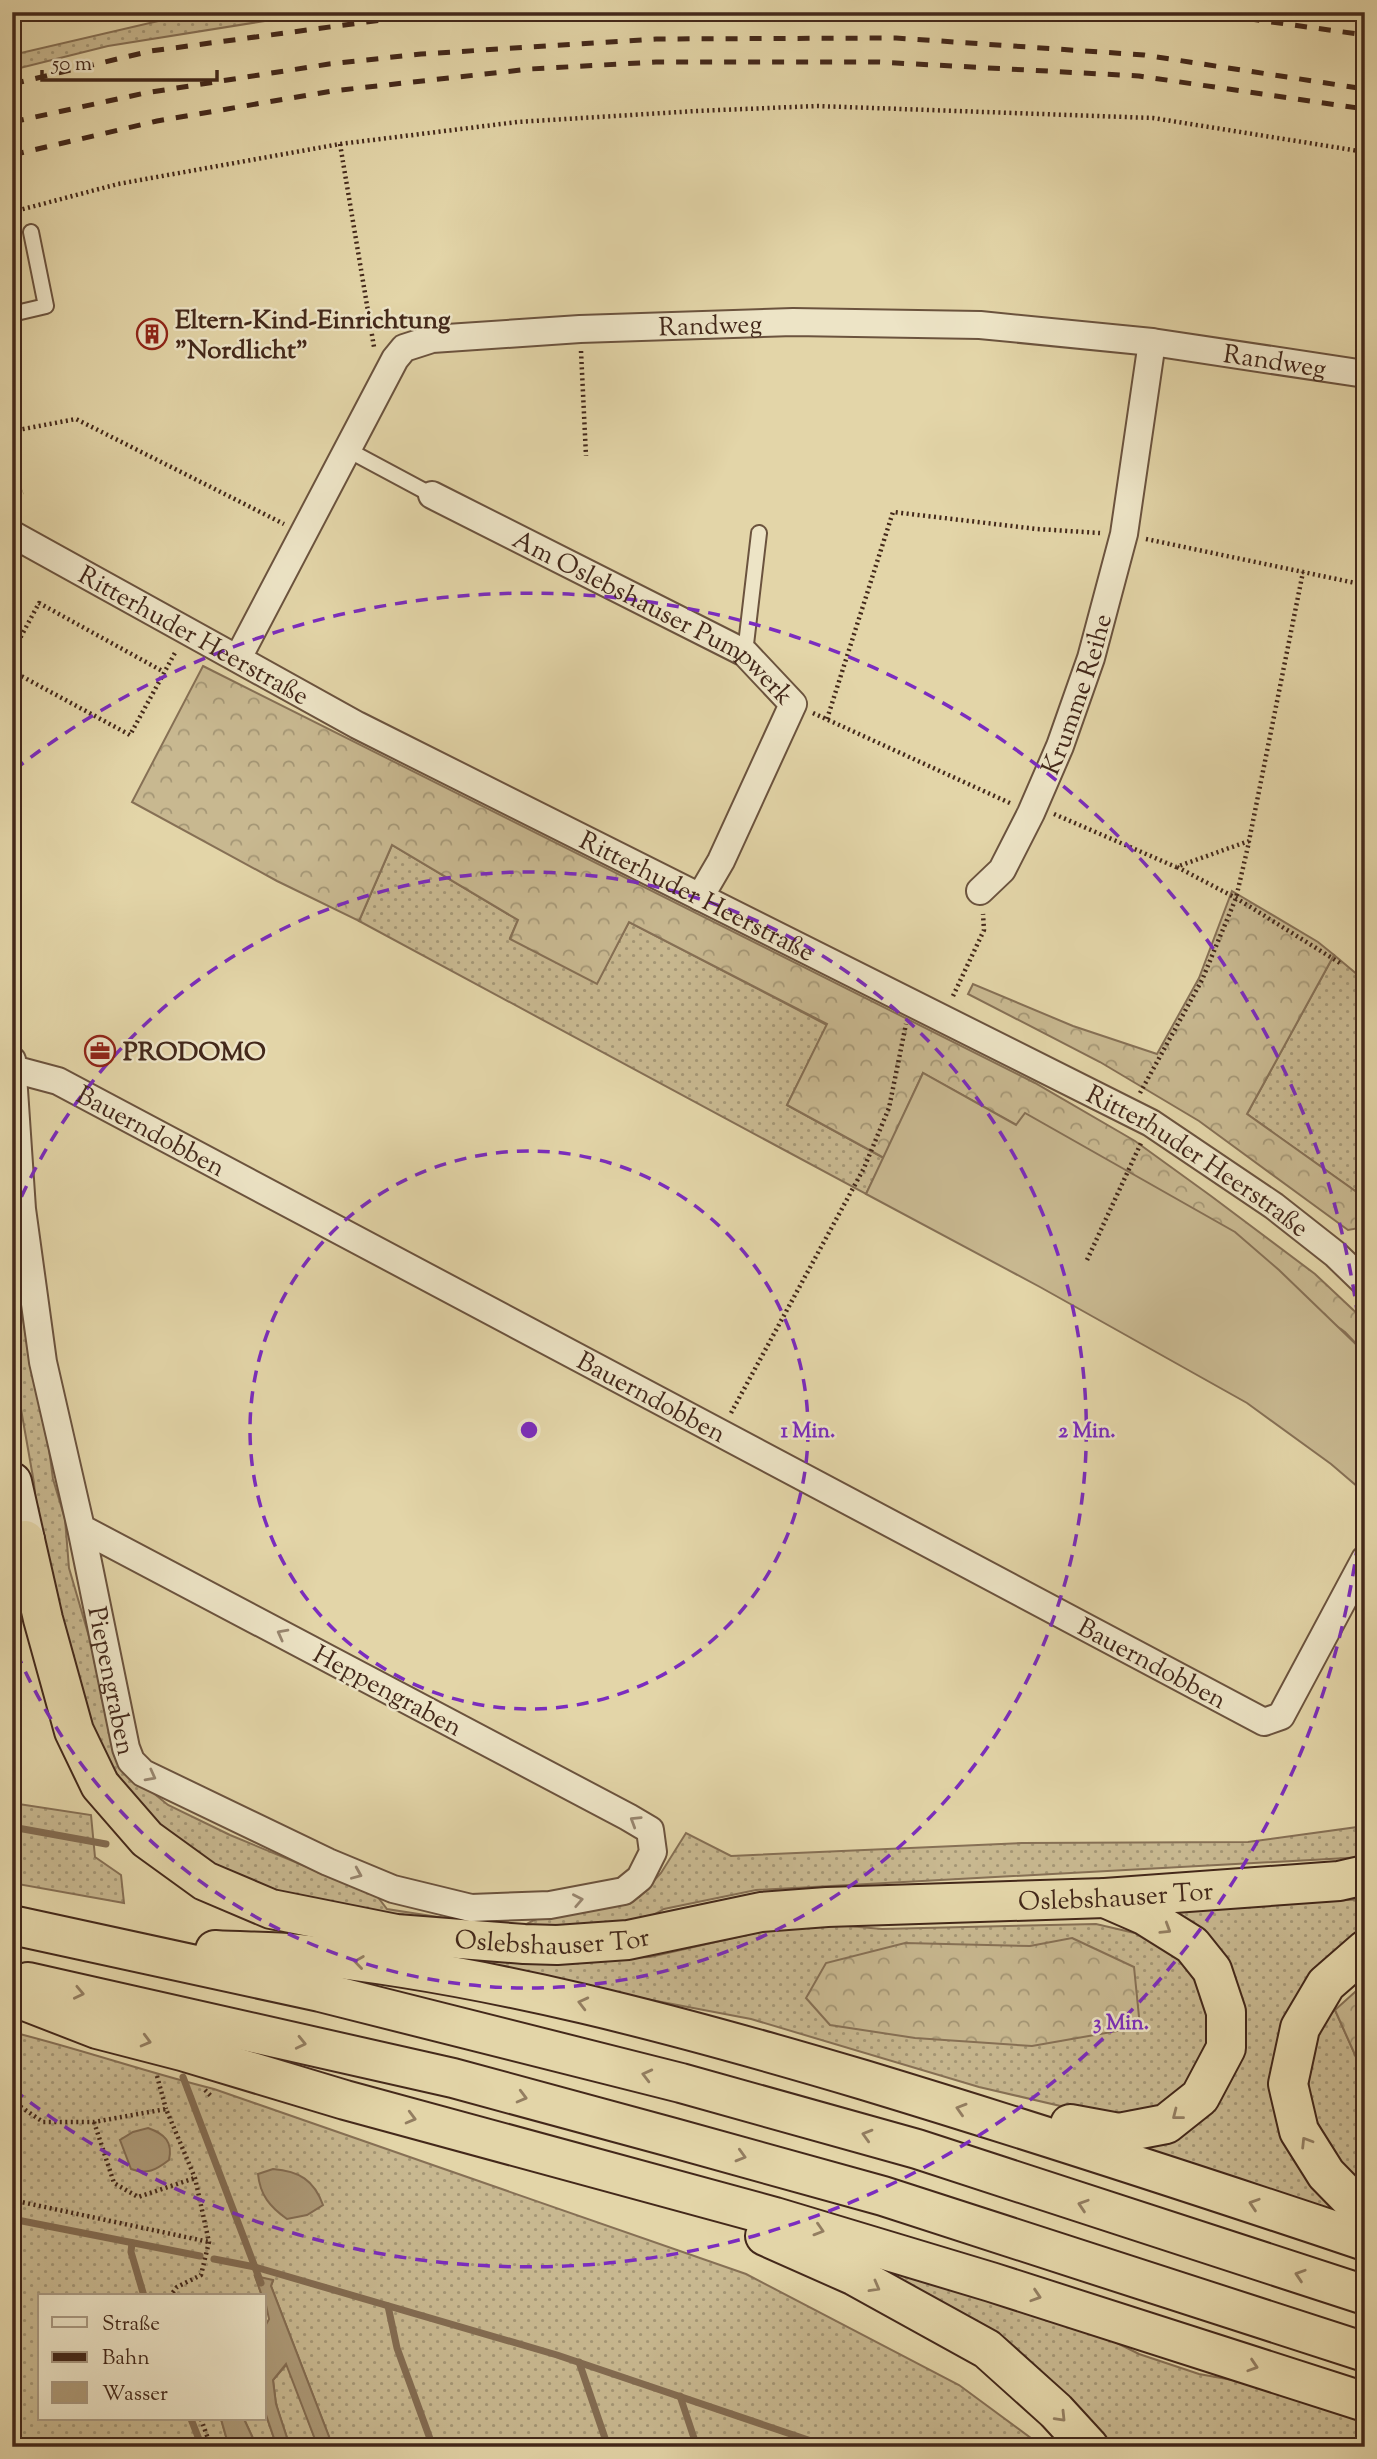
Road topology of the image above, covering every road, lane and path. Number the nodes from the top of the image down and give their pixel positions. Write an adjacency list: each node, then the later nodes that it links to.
1 (340, 144): 2 (path); 3 (path); 9 (path)
2 (1365, 152)
3 (12, 212)
4 (32, 232): 5 (lane)
5 (12, 314)
6 (580, 329): 7 (street, Randweg); 9 (street, Randweg); 12 (path)
7 (1152, 342): 8 (street, Randweg); 31 (street, Krumme Reihe)
8 (1365, 374)
9 (381, 386): 11 (street, Randweg)
10 (12, 428): 19 (path)
11 (348, 450): 15 (lane); 19 (street, Randweg)
12 (586, 456)
13 (23, 492): 14 (path)
14 (12, 494)
15 (432, 495): 25 (street, Am Oslebshauser Pumpwerk)
16 (893, 512): 30 (path)
17 (759, 533): 25 (lane)
18 (12, 534): 21 (street, Ritterhuder Heerstraße)
19 (303, 534): 26 (street, Randweg)
20 (1303, 572): 32 (path)
21 (188, 630): 26 (street, Ritterhuder Heerstraße); 28 (path)
22 (12, 639): 23 (path)
23 (18, 642): 24 (path); 28 (path)
24 (12, 652)
25 (745, 653): 29 (street, Am Oslebshauser Pumpwerk)
26 (239, 658): 35 (street, Ritterhuder Heerstraße)
27 (12, 671): 28 (path)
28 (164, 672)
29 (793, 704): 30 (path); 35 (street, Am Oslebshauser Pumpwerk)
30 (827, 719): 31 (path)
31 (1032, 809): 33 (path); 34 (street, Krumme Reihe)
32 (1249, 841): 33 (path); 36 (path)
33 (1176, 867): 36 (path)
34 (980, 891): 39 (path)
35 (700, 897): 38 (street, Ritterhuder Heerstraße)
36 (1237, 898): 37 (path); 41 (path)
37 (1340, 963)
38 (910, 1003): 39 (street, Ritterhuder Heerstraße); 44 (path)
39 (941, 1019): 41 (street, Ritterhuder Heerstraße)
40 (13, 1064): 44 (street, Bauerndobben); 46 (street, Piepengraben)
41 (1140, 1118): 42 (path); 43 (street, Ritterhuder Heerstraße)
42 (1087, 1260)
43 (1365, 1283)
44 (720, 1433): 48 (street, Bauerndobben)
45 (12, 1482): 47 (main road, Oslebshauser Tor)
46 (80, 1528): 49 (street, Heppengraben, one-way to 46); 49 (street, Piepengraben, one-way to 49)
47 (25, 1540): 51 (highway, Oslebshauser Tor)
48 (1365, 1559)
49 (640, 1878)
50 (1356, 1880): 51 (highway, Oslebshauser Tor)
51 (1105, 1898): 59 (highway, one-way to 59)
52 (12, 1925): 53 (highway)
53 (114, 1946): 59 (highway, one-way to 53); 67 (highway, one-way to 53)
54 (1365, 1950): 63 (highway, one-way to 54)
55 (12, 1979): 68 (highway, one-way to 68)
56 (12, 1996): 61 (highway, one-way to 61)
57 (12, 2087): 58 (path)
58 (94, 2122): 60 (path); 60 (path)
59 (1026, 2129): 65 (highway, one-way to 59)
60 (195, 2178): 64 (path)
61 (635, 2179): 69 (highway, one-way to 69); 72 (highway, one-way to 72)
62 (12, 2200): 64 (path)
63 (1365, 2214)
64 (209, 2242): 66 (path)
65 (1365, 2242)
66 (172, 2294)
67 (1365, 2295)
68 (1365, 2352)
69 (1365, 2402)
70 (201, 2420): 71 (path)
71 (211, 2447)
72 (1089, 2447)

